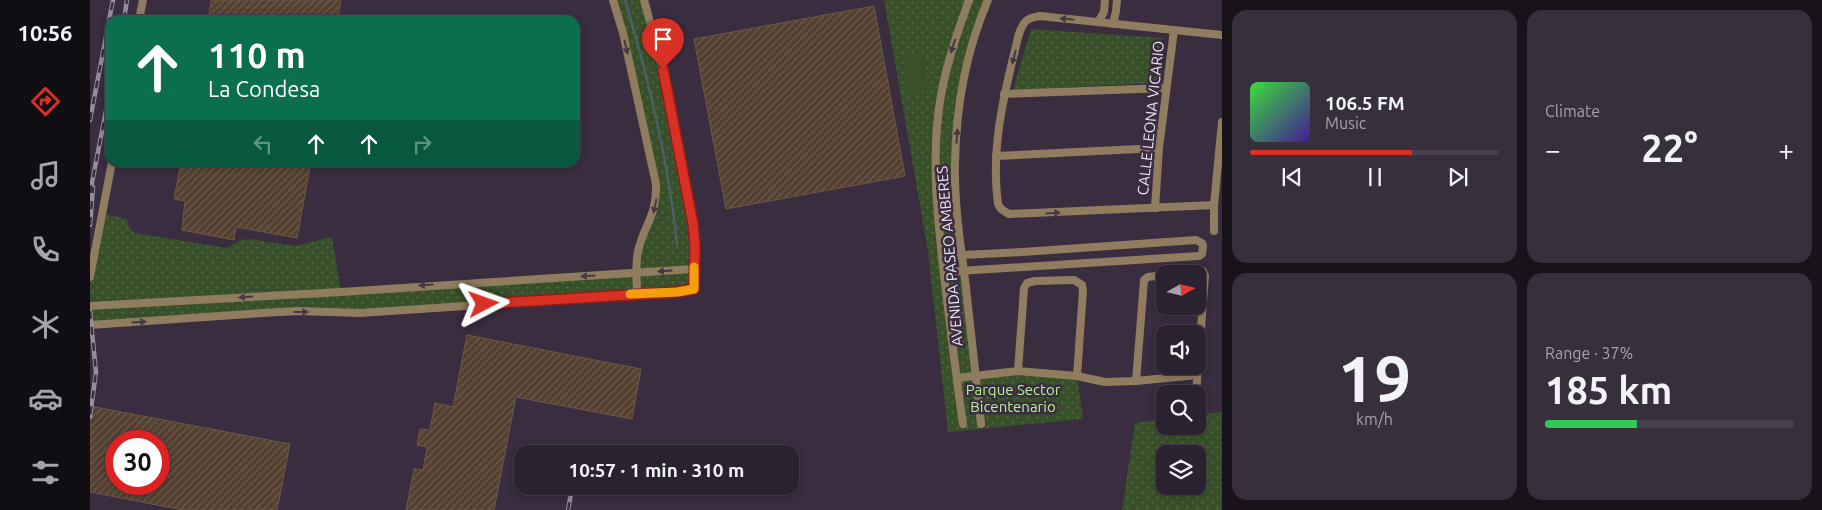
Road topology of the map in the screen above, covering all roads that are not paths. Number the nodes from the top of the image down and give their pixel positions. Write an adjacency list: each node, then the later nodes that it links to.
1 (143, 0): 8 (street)
2 (613, 0): 27 (street, one-way to 27)
3 (644, 0): 24 (street)
4 (969, 0): 23 (street, AVENIDA PASEO AMBERES, one-way to 23)
5 (988, 0): 22 (street, AVENIDA PASEO AMBERES, one-way to 5)
6 (1105, 0): 9 (street)
7 (1117, 0): 10 (street)
8 (141, 15)
9 (1098, 22): 10 (street); 14 (street, one-way to 14)
10 (1113, 24): 11 (street)
11 (1174, 30): 12 (street); 13 (street, CALLE LEONA VICARIO)
12 (1222, 35)
13 (1166, 88): 14 (street); 16 (street, CALLE LEONA VICARIO)
14 (1004, 94): 17 (street)
15 (1222, 122): 19 (street)
16 (1159, 148): 17 (street); 20 (street, CALLE LEONA VICARIO)
17 (996, 156): 20 (street, one-way to 20)
18 (111, 167): 29 (street)
19 (1214, 205): 20 (street); 21 (street)
20 (1155, 208)
21 (1214, 231)
22 (962, 254): 23 (street); 25 (street, AVENIDA PASEO AMBERES); 25 (street)
23 (942, 256): 26 (street, AVENIDA PASEO AMBERES)
24 (694, 269): 27 (street, one-way to 27); 30 (street)
25 (964, 270): 26 (street); 35 (street, AVENIDA PASEO AMBERES)
26 (944, 272): 37 (street, AVENIDA PASEO AMBERES)
27 (637, 273): 30 (street); 31 (street, one-way to 31)
28 (1156, 276): 38 (street)
29 (90, 277)
30 (637, 294): 32 (street, one-way to 30)
31 (90, 306)
32 (90, 325)
33 (1018, 371): 35 (street); 36 (street); 36 (street)
34 (1197, 375): 38 (street); 39 (street)
35 (976, 376): 37 (street); 41 (street, AVENIDA PASEO AMBERES)
36 (1077, 376): 38 (street)
37 (956, 378): 40 (street, AVENIDA PASEO AMBERES)
38 (1136, 382)
39 (1196, 385)
40 (963, 424)
41 (981, 424)

